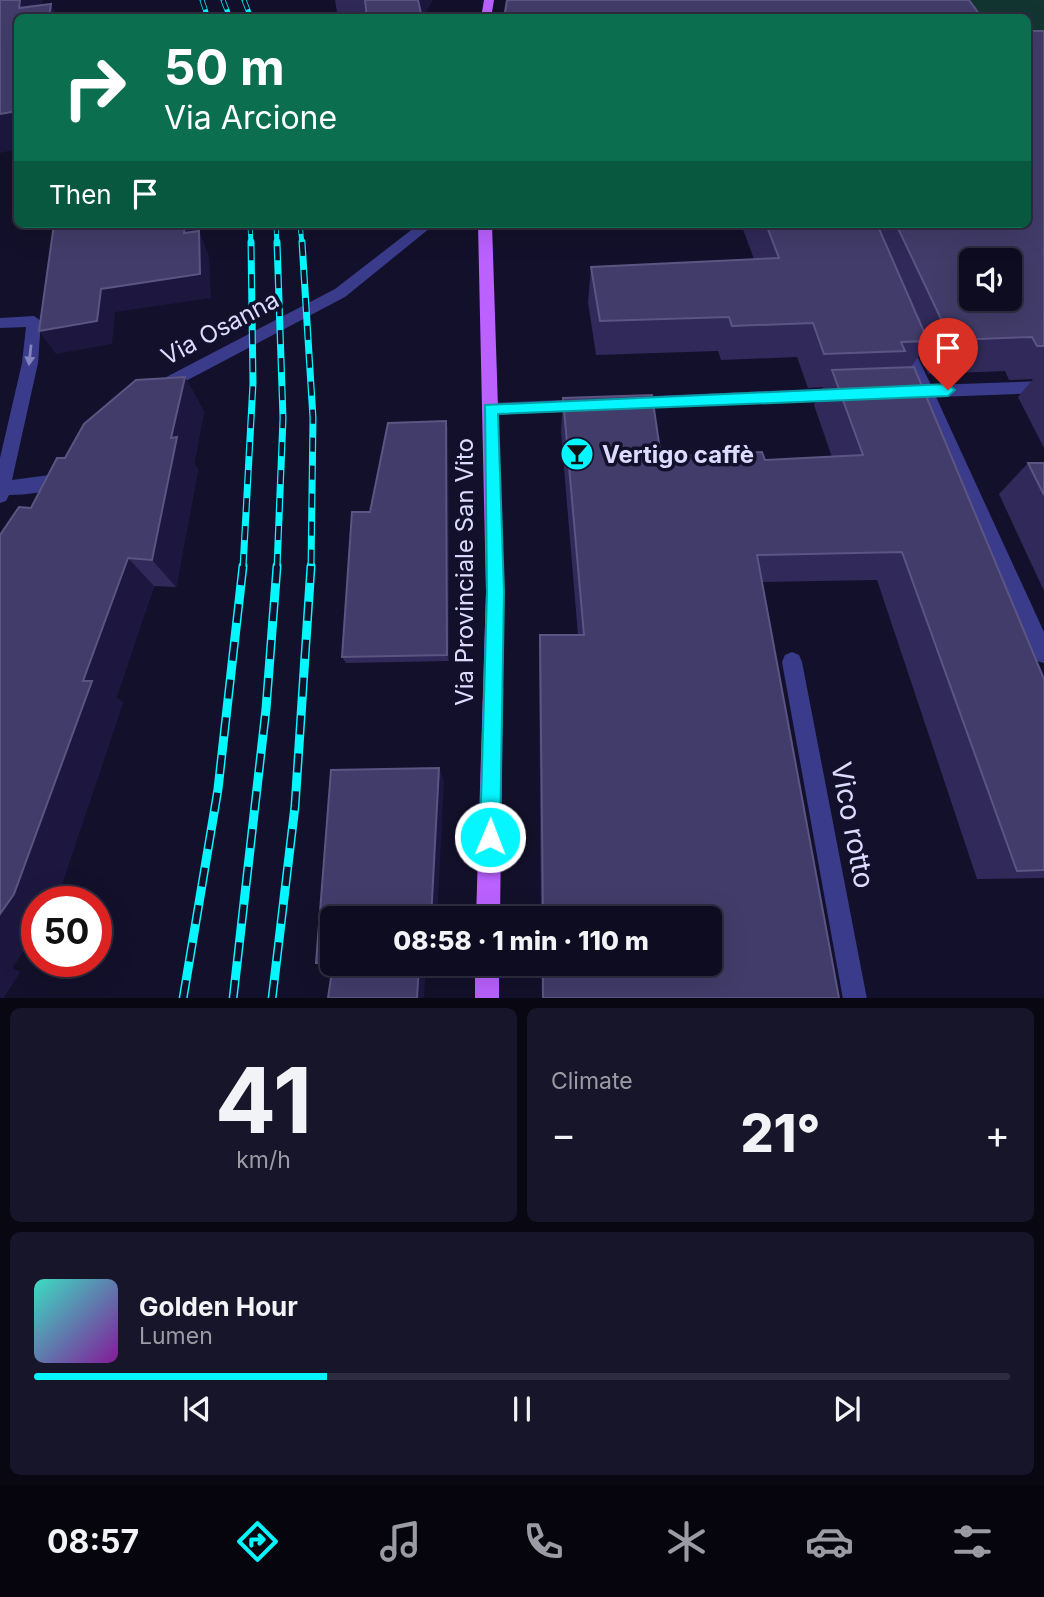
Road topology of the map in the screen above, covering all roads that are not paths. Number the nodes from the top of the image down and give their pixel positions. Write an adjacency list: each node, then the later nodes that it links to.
1 (423, 228): 9 (street, Via Osanna)
2 (485, 228): 10 (main road, Via Provinciale San Vito)
3 (0, 323): 11 (street, one-way to 11)
4 (897, 327): 6 (street)
5 (1044, 387): 6 (street)
6 (924, 391): 7 (street); 13 (street)
7 (882, 393)
8 (854, 394): 10 (street)
9 (147, 395)
10 (491, 409): 15 (main road, Via Provinciale San Vito)
11 (1, 492): 12 (street)
12 (43, 501)
13 (1044, 654)
14 (792, 662): 18 (street, Vico rotto)
15 (488, 906)
16 (487, 976): 17 (main road)
17 (486, 998)
18 (855, 998)

